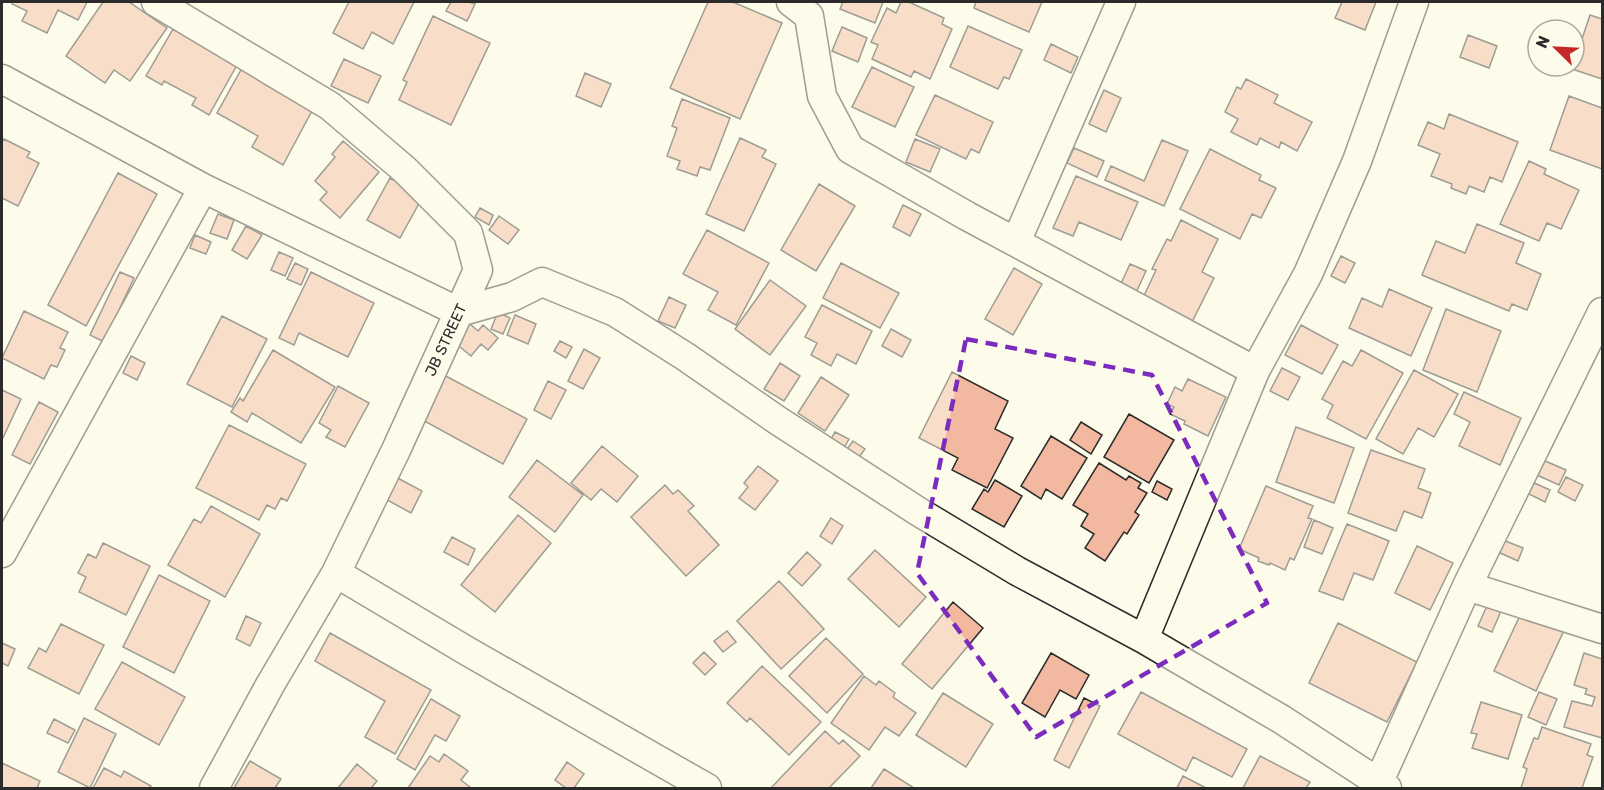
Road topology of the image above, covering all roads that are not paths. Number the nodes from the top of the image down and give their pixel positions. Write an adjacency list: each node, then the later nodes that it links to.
1 (156, 2): 8 (street, JB STREET)
2 (1121, 2): 7 (street)
3 (1414, 2): 10 (street)
4 (805, 6): 7 (street)
5 (2, 79): 6 (street)
6 (203, 188): 8 (street); 11 (street)
7 (1016, 242): 10 (street)
8 (459, 312): 12 (street, JB STREET); 15 (street)
9 (1602, 312): 13 (street)
10 (1255, 371): 15 (street)
11 (2, 553)
12 (336, 573): 17 (street, JB STREET); 18 (street)
13 (1467, 586): 14 (street); 16 (street)
14 (1602, 629)
15 (1144, 639): 16 (street)
16 (1380, 787)
17 (214, 789)
18 (706, 789)

